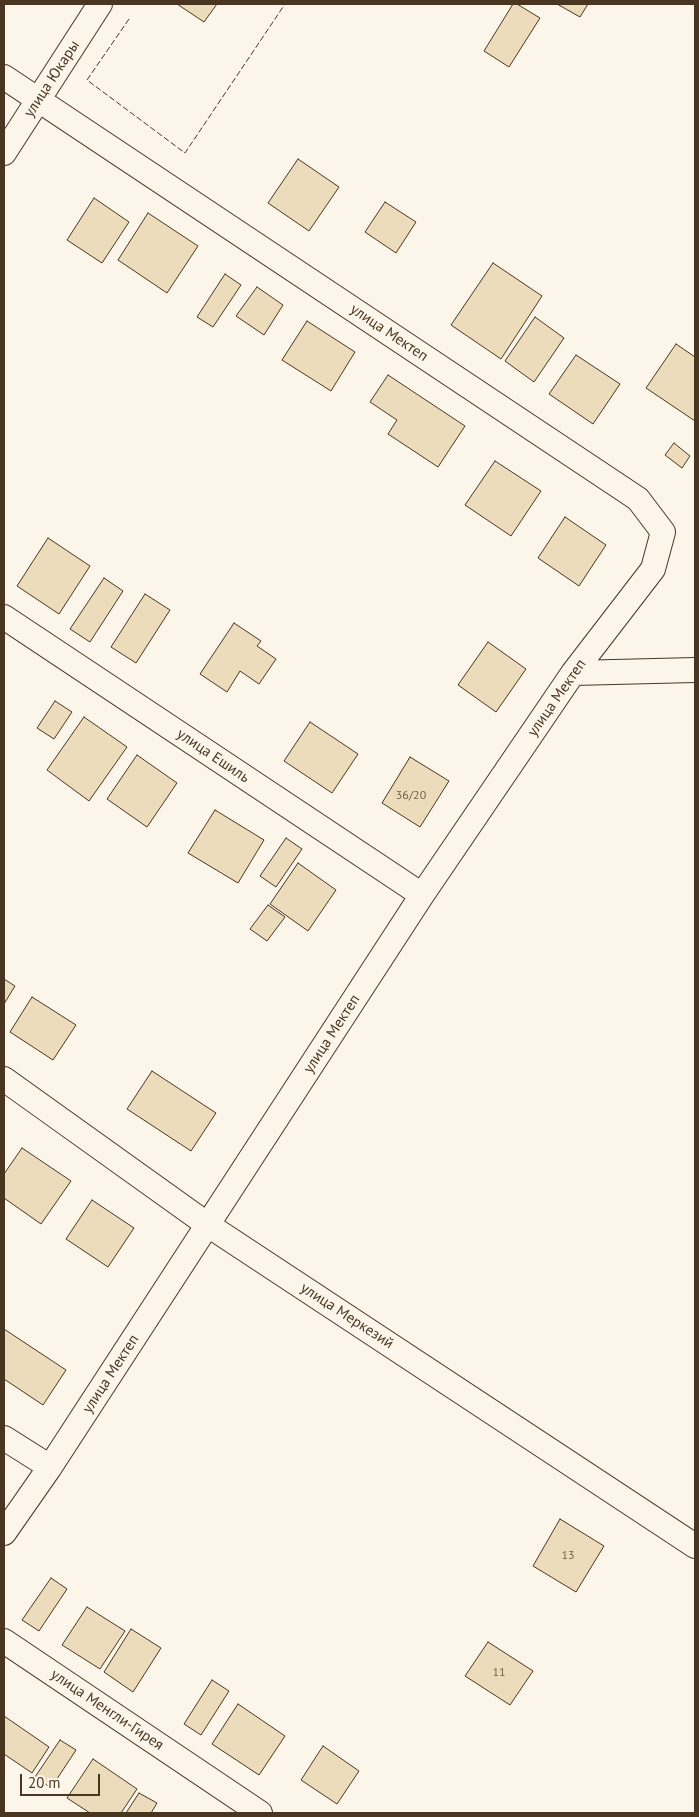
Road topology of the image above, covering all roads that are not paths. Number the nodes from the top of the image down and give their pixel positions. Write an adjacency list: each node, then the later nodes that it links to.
1 (100, 4): 3 (street, улица Юкары)
2 (4, 77): 3 (street, улица Мектеп)
3 (39, 100): 4 (street, улица Юкары); 7 (street, улица Мектеп)
4 (4, 153)
5 (4, 617): 8 (street, улица Ешиль)
6 (695, 670): 7 (street)
7 (574, 672): 8 (street, улица Мектеп)
8 (422, 895): 10 (street, улица Мектеп)
9 (4, 1079): 10 (street, улица Меркезий)
10 (208, 1225): 12 (street, улица Мектеп); 14 (street, улица Меркезий)
11 (4, 1438): 12 (street)
12 (50, 1467): 13 (street, улица Мектеп)
13 (4, 1533)
14 (695, 1546)
15 (4, 1641): 16 (street, улица Менгли-Гирея)
16 (260, 1813)

